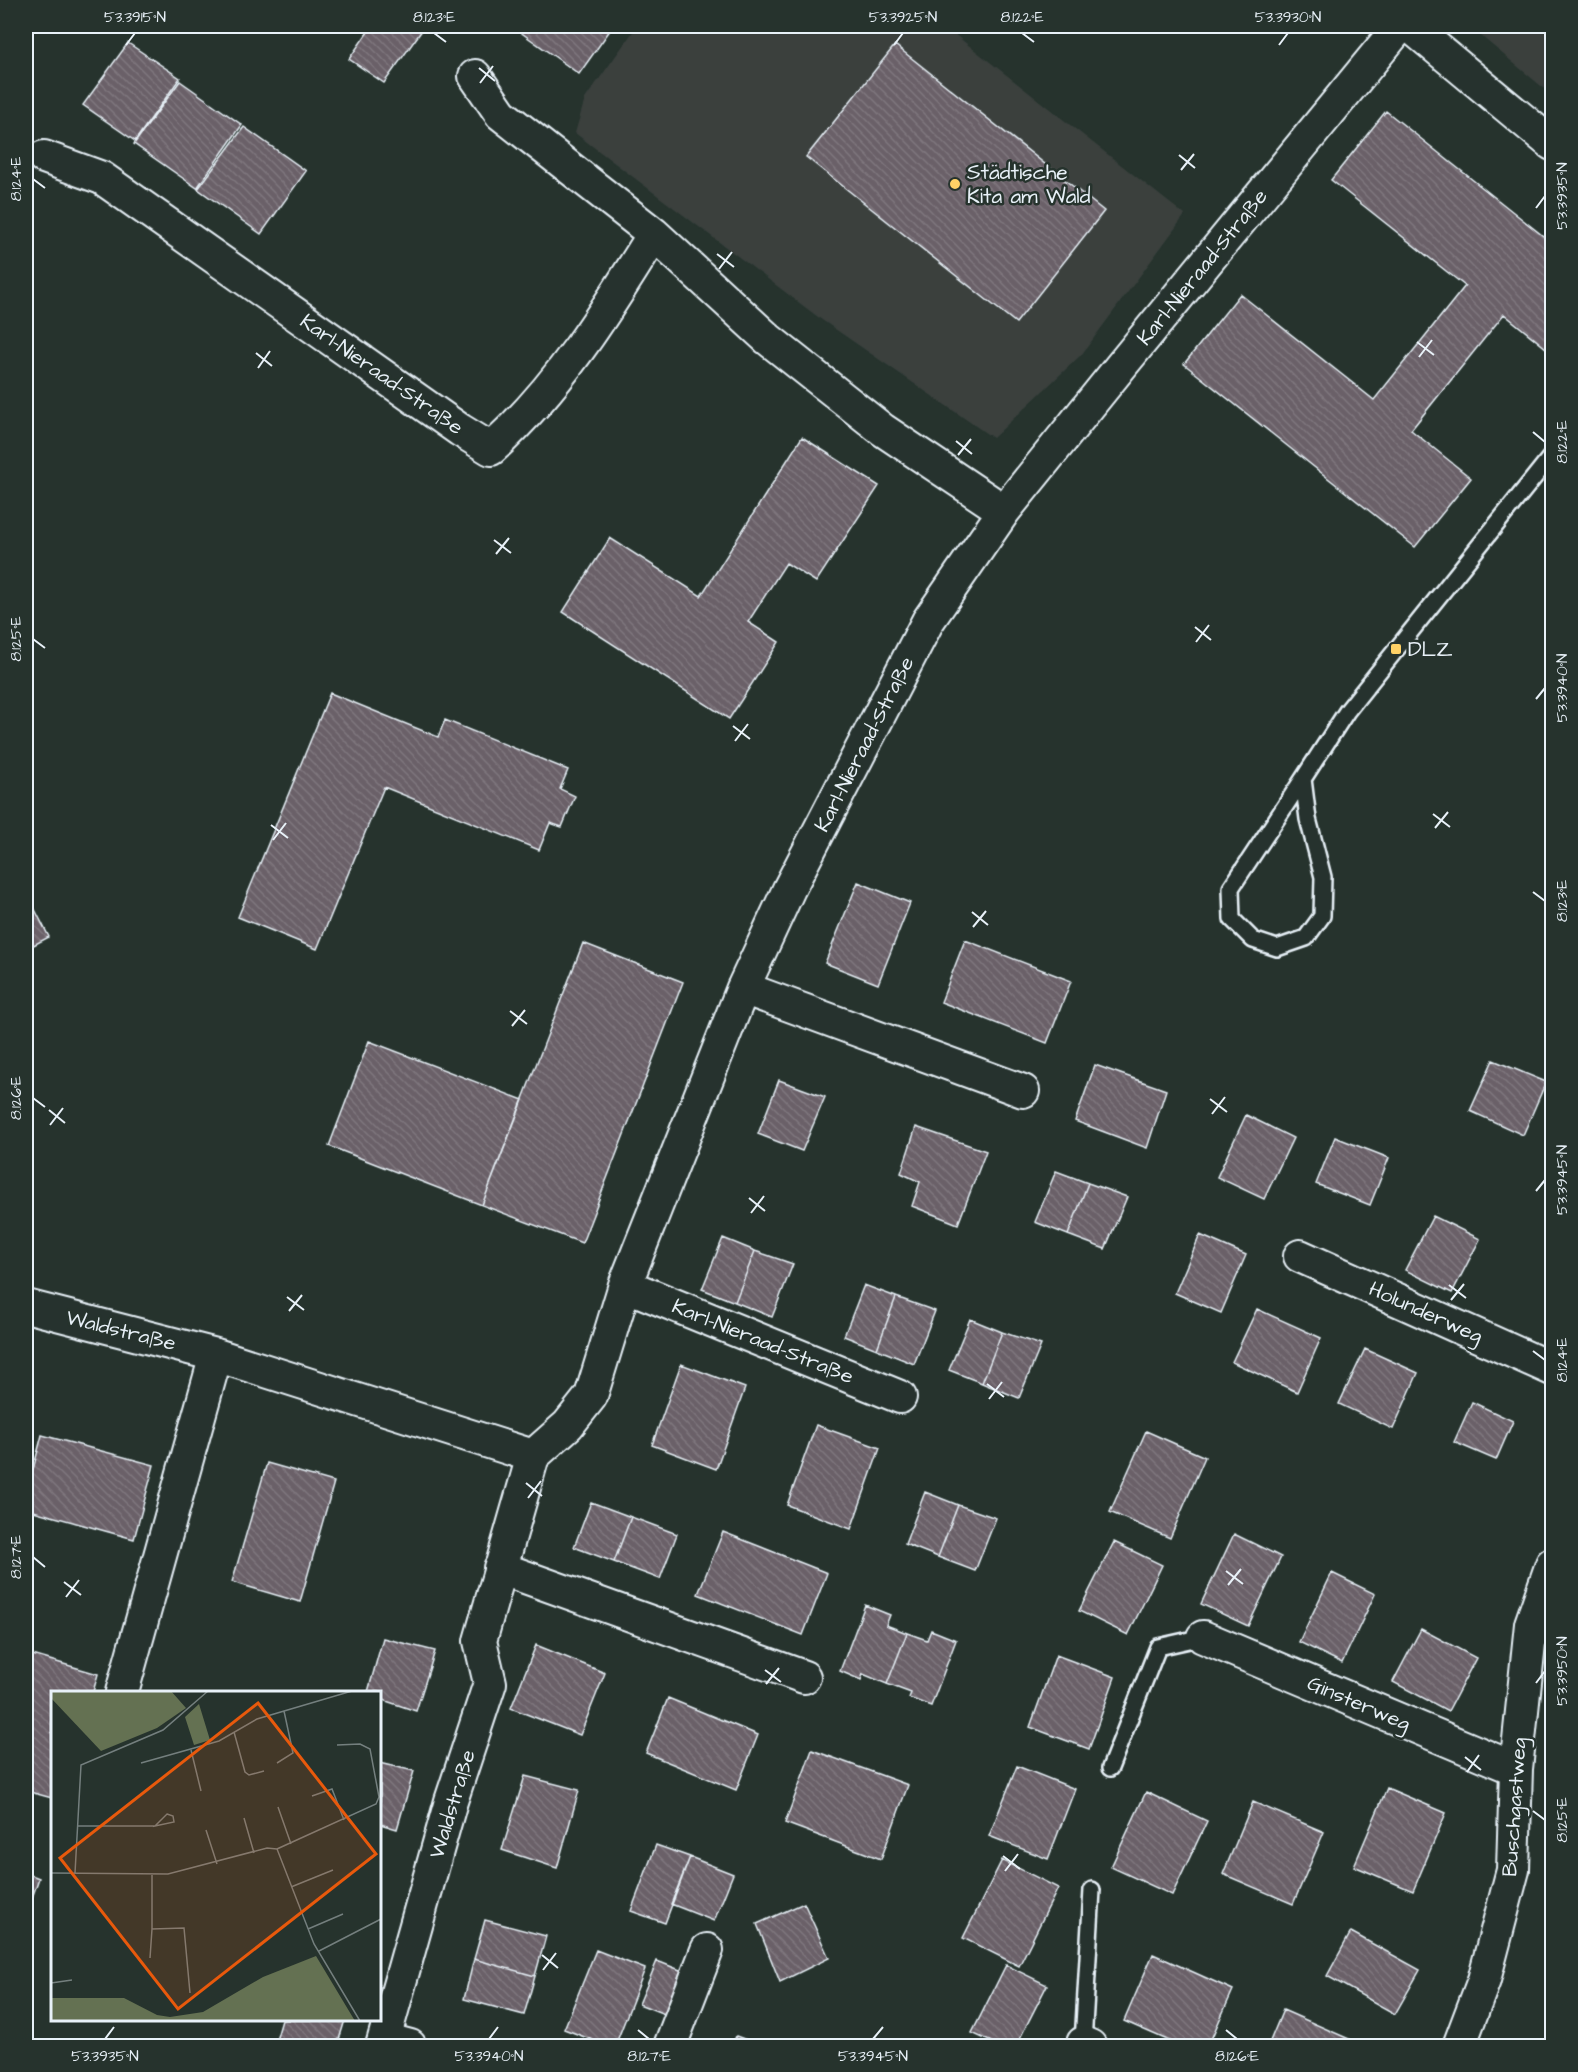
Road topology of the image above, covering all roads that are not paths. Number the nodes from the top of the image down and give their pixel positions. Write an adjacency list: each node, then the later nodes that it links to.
1 (1400, 26): 8 (street, Karl-Nieraad-Straße)
2 (1410, 26): 4 (street)
3 (475, 76): 6 (street)
4 (1552, 144)
5 (44, 157): 6 (street, Karl-Nieraad-Straße)
6 (654, 234): 8 (street)
7 (1552, 455): 9 (lane)
8 (1004, 511): 10 (street, Karl-Nieraad-Straße)
9 (1302, 779): 9 (lane)
10 (743, 988): 11 (street); 13 (street, Karl-Nieraad-Straße)
11 (1023, 1091)
12 (1300, 1256): 16 (street, Holunderweg)
13 (625, 1285): 17 (street, Karl-Nieraad-Straße); 18 (street, Karl-Nieraad-Straße)
14 (26, 1306): 15 (street, Waldstraße)
15 (216, 1354): 18 (street, Waldstraße); 23 (street)
16 (1552, 1369)
17 (900, 1397)
18 (533, 1456): 20 (street, Waldstraße)
19 (1552, 1564): 25 (street, Buschgastweg)
20 (500, 1568): 22 (street); 28 (street, Waldstraße)
21 (1203, 1637): 24 (lane); 25 (street, Ginsterweg)
22 (804, 1677)
23 (122, 1691)
24 (1110, 1768)
25 (1516, 1769): 31 (street, Buschgastweg)
26 (1092, 1890): 29 (lane)
27 (707, 1950): 30 (street)
28 (392, 2044)
29 (1086, 2045)
30 (670, 2046)
31 (1459, 2046)

